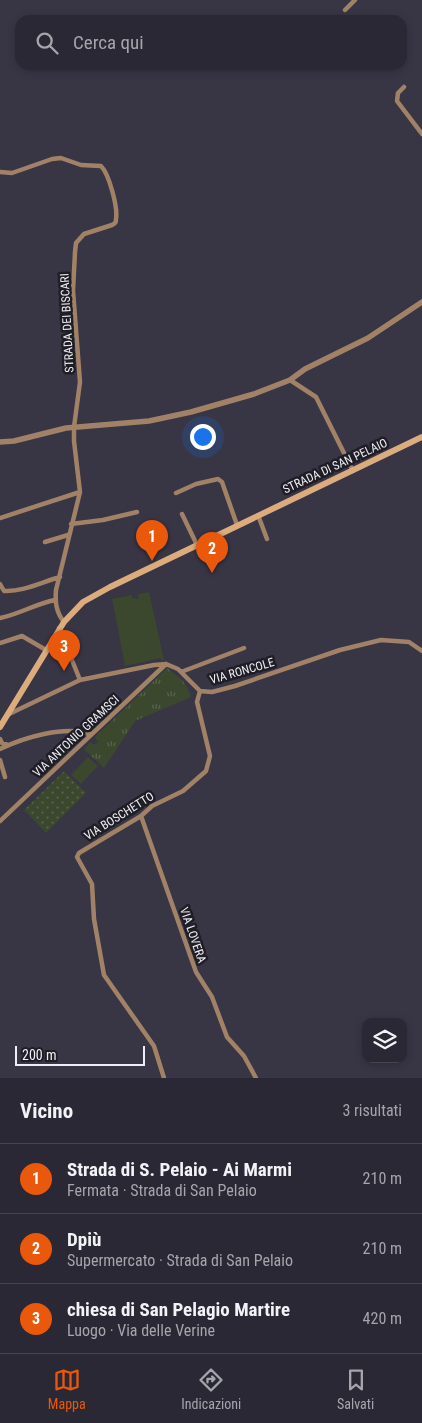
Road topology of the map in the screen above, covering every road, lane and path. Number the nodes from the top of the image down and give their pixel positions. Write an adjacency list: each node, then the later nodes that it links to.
1 (355, 0): 2 (street)
2 (346, 10)
3 (404, 87): 4 (street)
4 (422, 134)
5 (0, 172): 8 (street, STRADA DEI BISCARI)
6 (422, 302): 7 (street)
7 (290, 380): 8 (street); 11 (street)
8 (74, 427): 10 (street); 12 (street, STRADA DEI BISCARI)
9 (422, 437): 11 (main road, STRADA DI SAN PELAIO)
10 (0, 442)
11 (353, 470): 16 (main road, STRADA DI SAN PELAIO)
12 (80, 492): 17 (street); 18 (street)
13 (176, 493): 19 (street)
14 (137, 512): 18 (street)
15 (182, 514): 24 (street)
16 (258, 515): 19 (main road, STRADA DI SAN PELAIO); 22 (street)
17 (0, 518)
18 (71, 524): 20 (street)
19 (237, 525): 21 (main road, STRADA DI SAN PELAIO)
20 (68, 534): 23 (street); 26 (street)
21 (214, 537): 24 (main road, STRADA DI SAN PELAIO); 25 (street)
22 (267, 539)
23 (45, 542)
24 (197, 545): 30 (main road, STRADA DI SAN PELAIO)
25 (223, 557)
26 (60, 577): 27 (street); 28 (street)
27 (0, 584)
28 (55, 600): 29 (street); 30 (street)
29 (0, 618)
30 (64, 622): 31 (main road, STRADA DI SAN PELAIO)
31 (59, 628): 34 (main road, STRADA DI SAN PELAIO); 38 (street)
32 (0, 643): 34 (street)
33 (244, 648): 37 (street)
34 (46, 650): 40 (main road, STRADA DI SAN PELAIO)
35 (422, 651): 39 (street, VIA RONCOLE)
36 (166, 664): 37 (street, VIA RONCOLE); 38 (street); 44 (street, VIA ANTONIO GRAMSCI)
37 (182, 672): 39 (street, VIA RONCOLE)
38 (80, 680): 41 (street)
39 (200, 691): 51 (street, VIA BOSCHETTO)
40 (13, 706): 41 (street); 42 (main road, STRADA DI SAN PELAIO)
41 (20, 710): 42 (street)
42 (7, 716): 43 (main road, STRADA DI SAN PELAIO)
43 (0, 727)
44 (91, 735): 46 (street); 52 (street, VIA ANTONIO GRAMSCI)
45 (1, 741): 46 (street)
46 (9, 745): 47 (street)
47 (0, 749)
48 (0, 760): 49 (street)
49 (5, 777)
50 (0, 813): 52 (street)
51 (141, 816): 54 (street, VIA BOSCHETTO); 55 (street, VIA LOVERA)
52 (4, 817): 53 (street, VIA ANTONIO GRAMSCI)
53 (0, 821)
54 (164, 1078)
55 (256, 1078)

